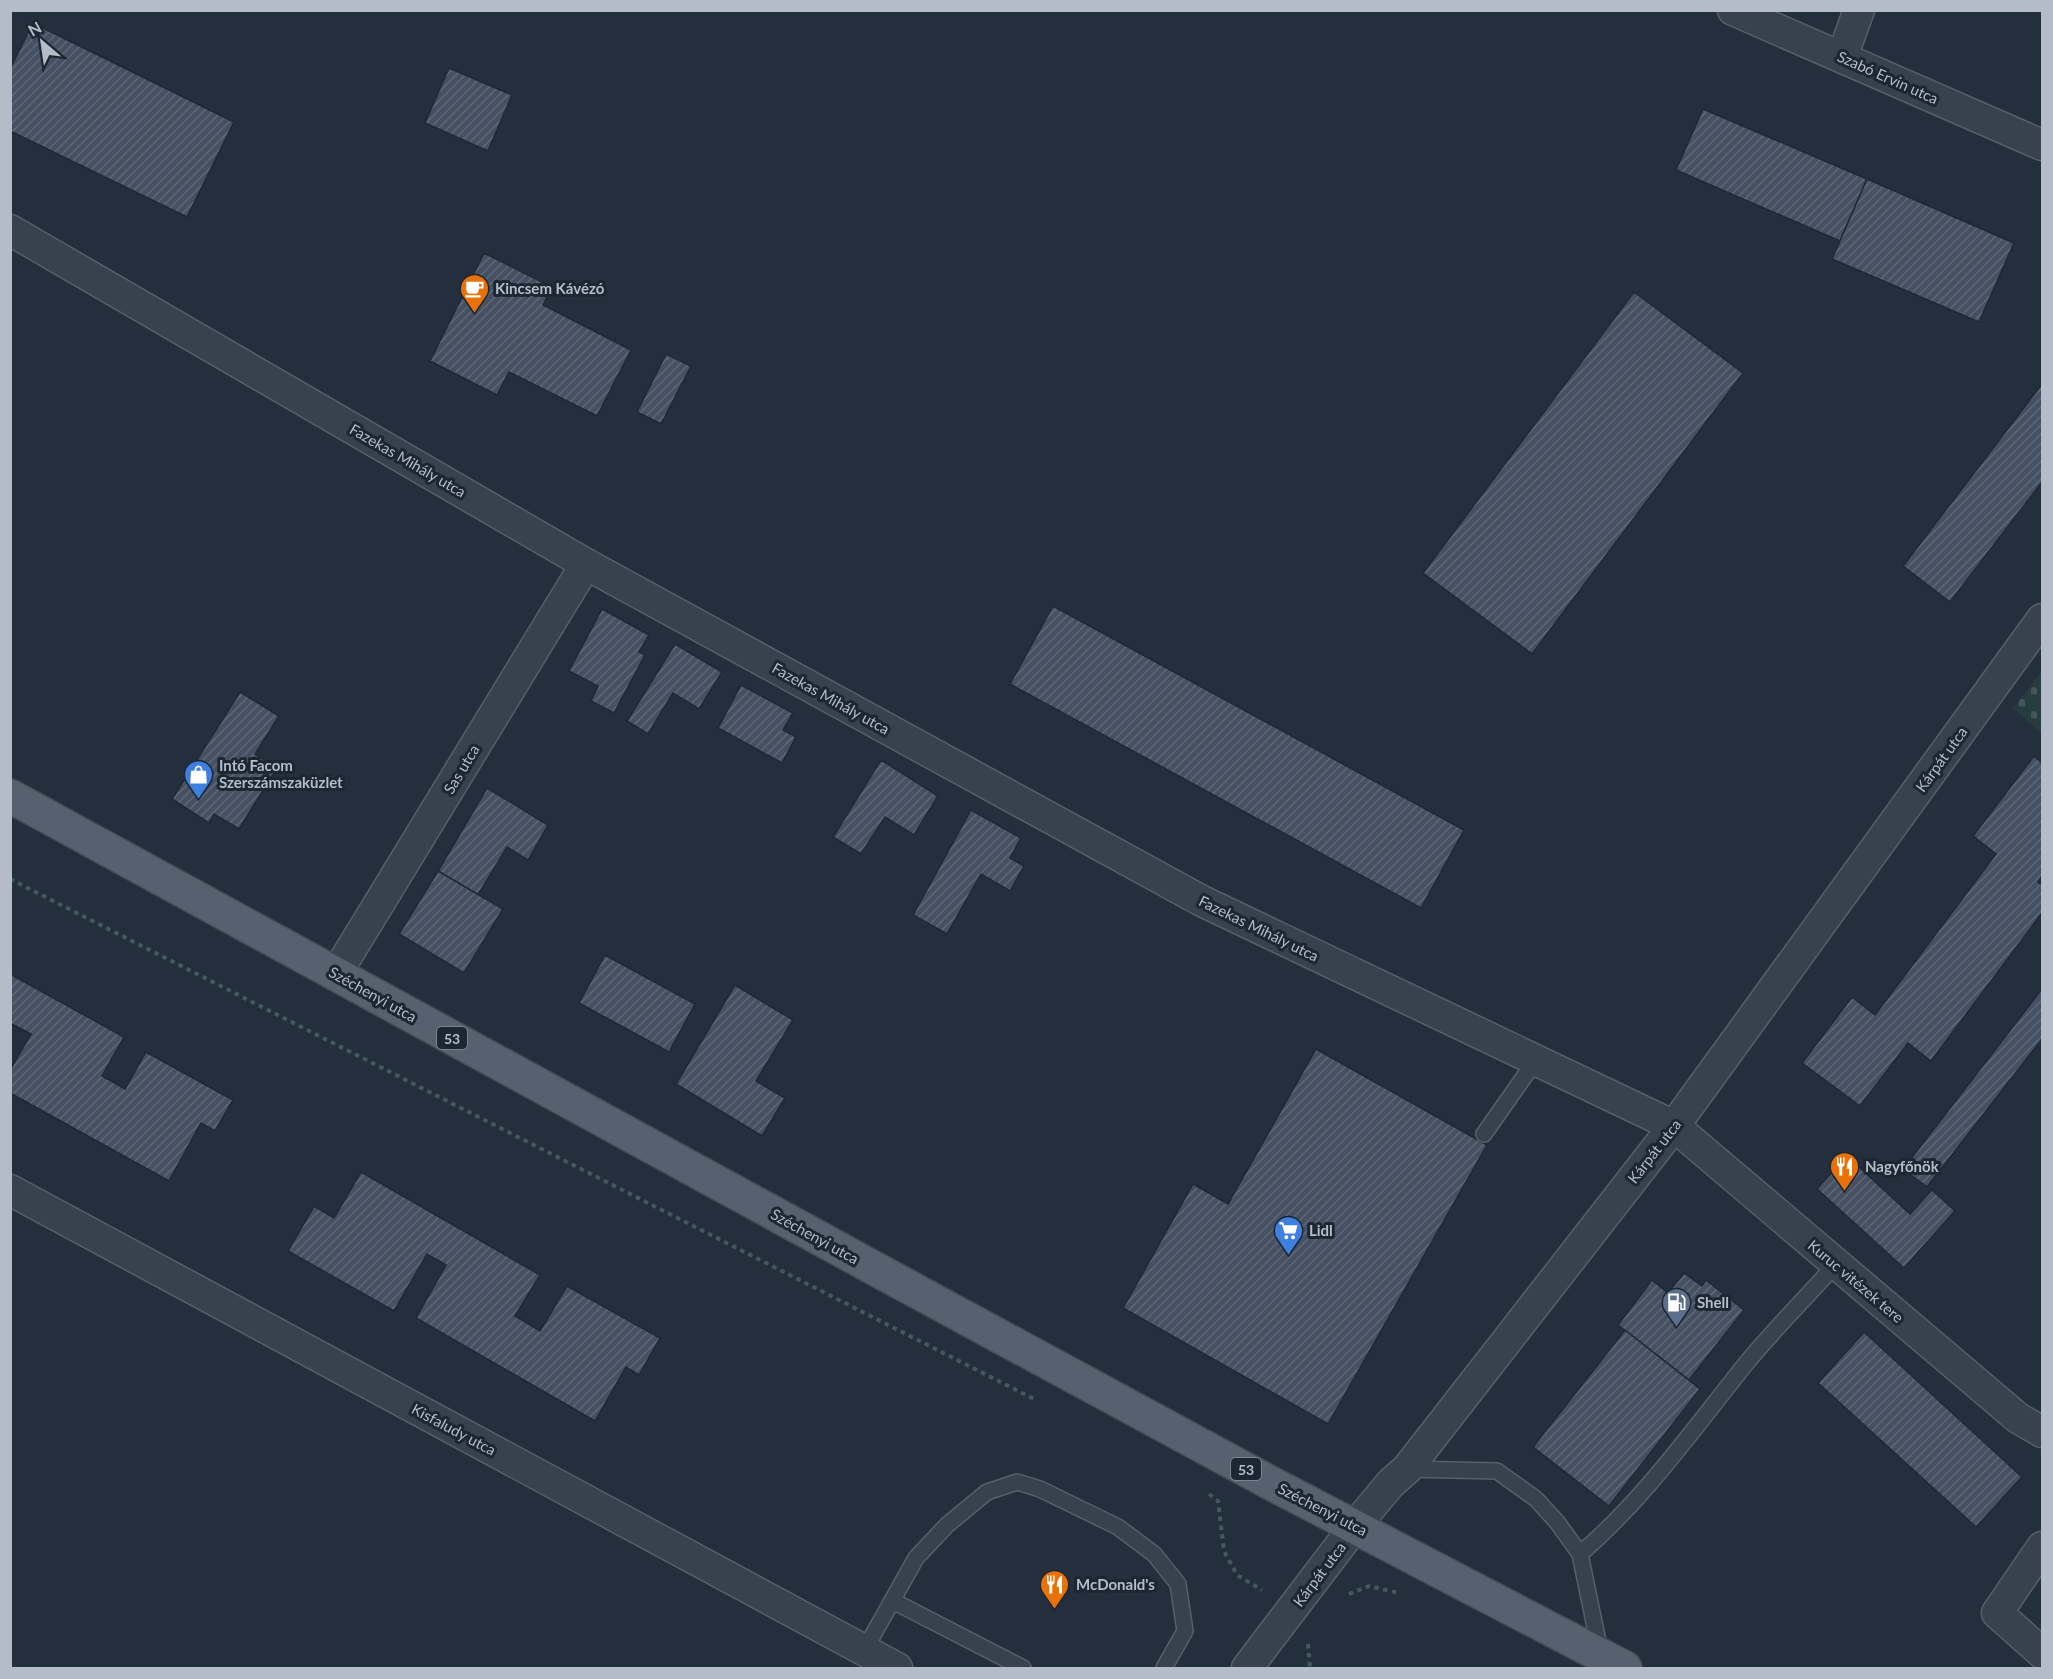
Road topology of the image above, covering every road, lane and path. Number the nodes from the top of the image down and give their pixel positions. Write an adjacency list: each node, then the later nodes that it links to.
1 (1733, 10): 3 (street, Szabó Ervin utca)
2 (1859, 10): 3 (street)
3 (1842, 57): 4 (street, Szabó Ervin utca)
4 (2043, 145)
5 (10, 230): 6 (street, Fazekas Mihály utca)
6 (586, 564): 10 (street, Sas utca); 11 (street, Fazekas Mihály utca)
7 (2043, 619): 12 (street, Kárpát utca)
8 (10, 796): 10 (main road, Széchenyi utca / 53)
9 (10, 879): 16 (path)
10 (336, 974): 20 (main road, Széchenyi utca / 53)
11 (1536, 1060): 12 (street, Fazekas Mihály utca); 13 (lane)
12 (1674, 1126): 15 (street, Kuruc vitézek tere); 18 (street, Kárpát utca)
13 (1484, 1134)
14 (10, 1190): 26 (street, Kisfaludy utca)
15 (1836, 1264): 17 (street, Kuruc vitézek tere); 22 (lane)
16 (1036, 1400)
17 (2043, 1432)
18 (1407, 1469): 20 (street, Kárpát utca); 22 (lane)
19 (1203, 1488): 25 (path)
20 (1355, 1526): 25 (street, Kárpát utca); 28 (main road, Széchenyi utca / 53)
21 (2043, 1547): 27 (street)
22 (1580, 1554): 28 (lane)
23 (1408, 1594): 25 (path)
24 (893, 1601): 26 (lane); 30 (lane); 31 (lane)
25 (1293, 1608): 32 (street, Kárpát utca)
26 (864, 1651): 29 (street, Kisfaludy utca)
27 (2043, 1653)
28 (1613, 1662)
29 (897, 1668)
30 (1023, 1668)
31 (1164, 1668)
32 (1247, 1668)

